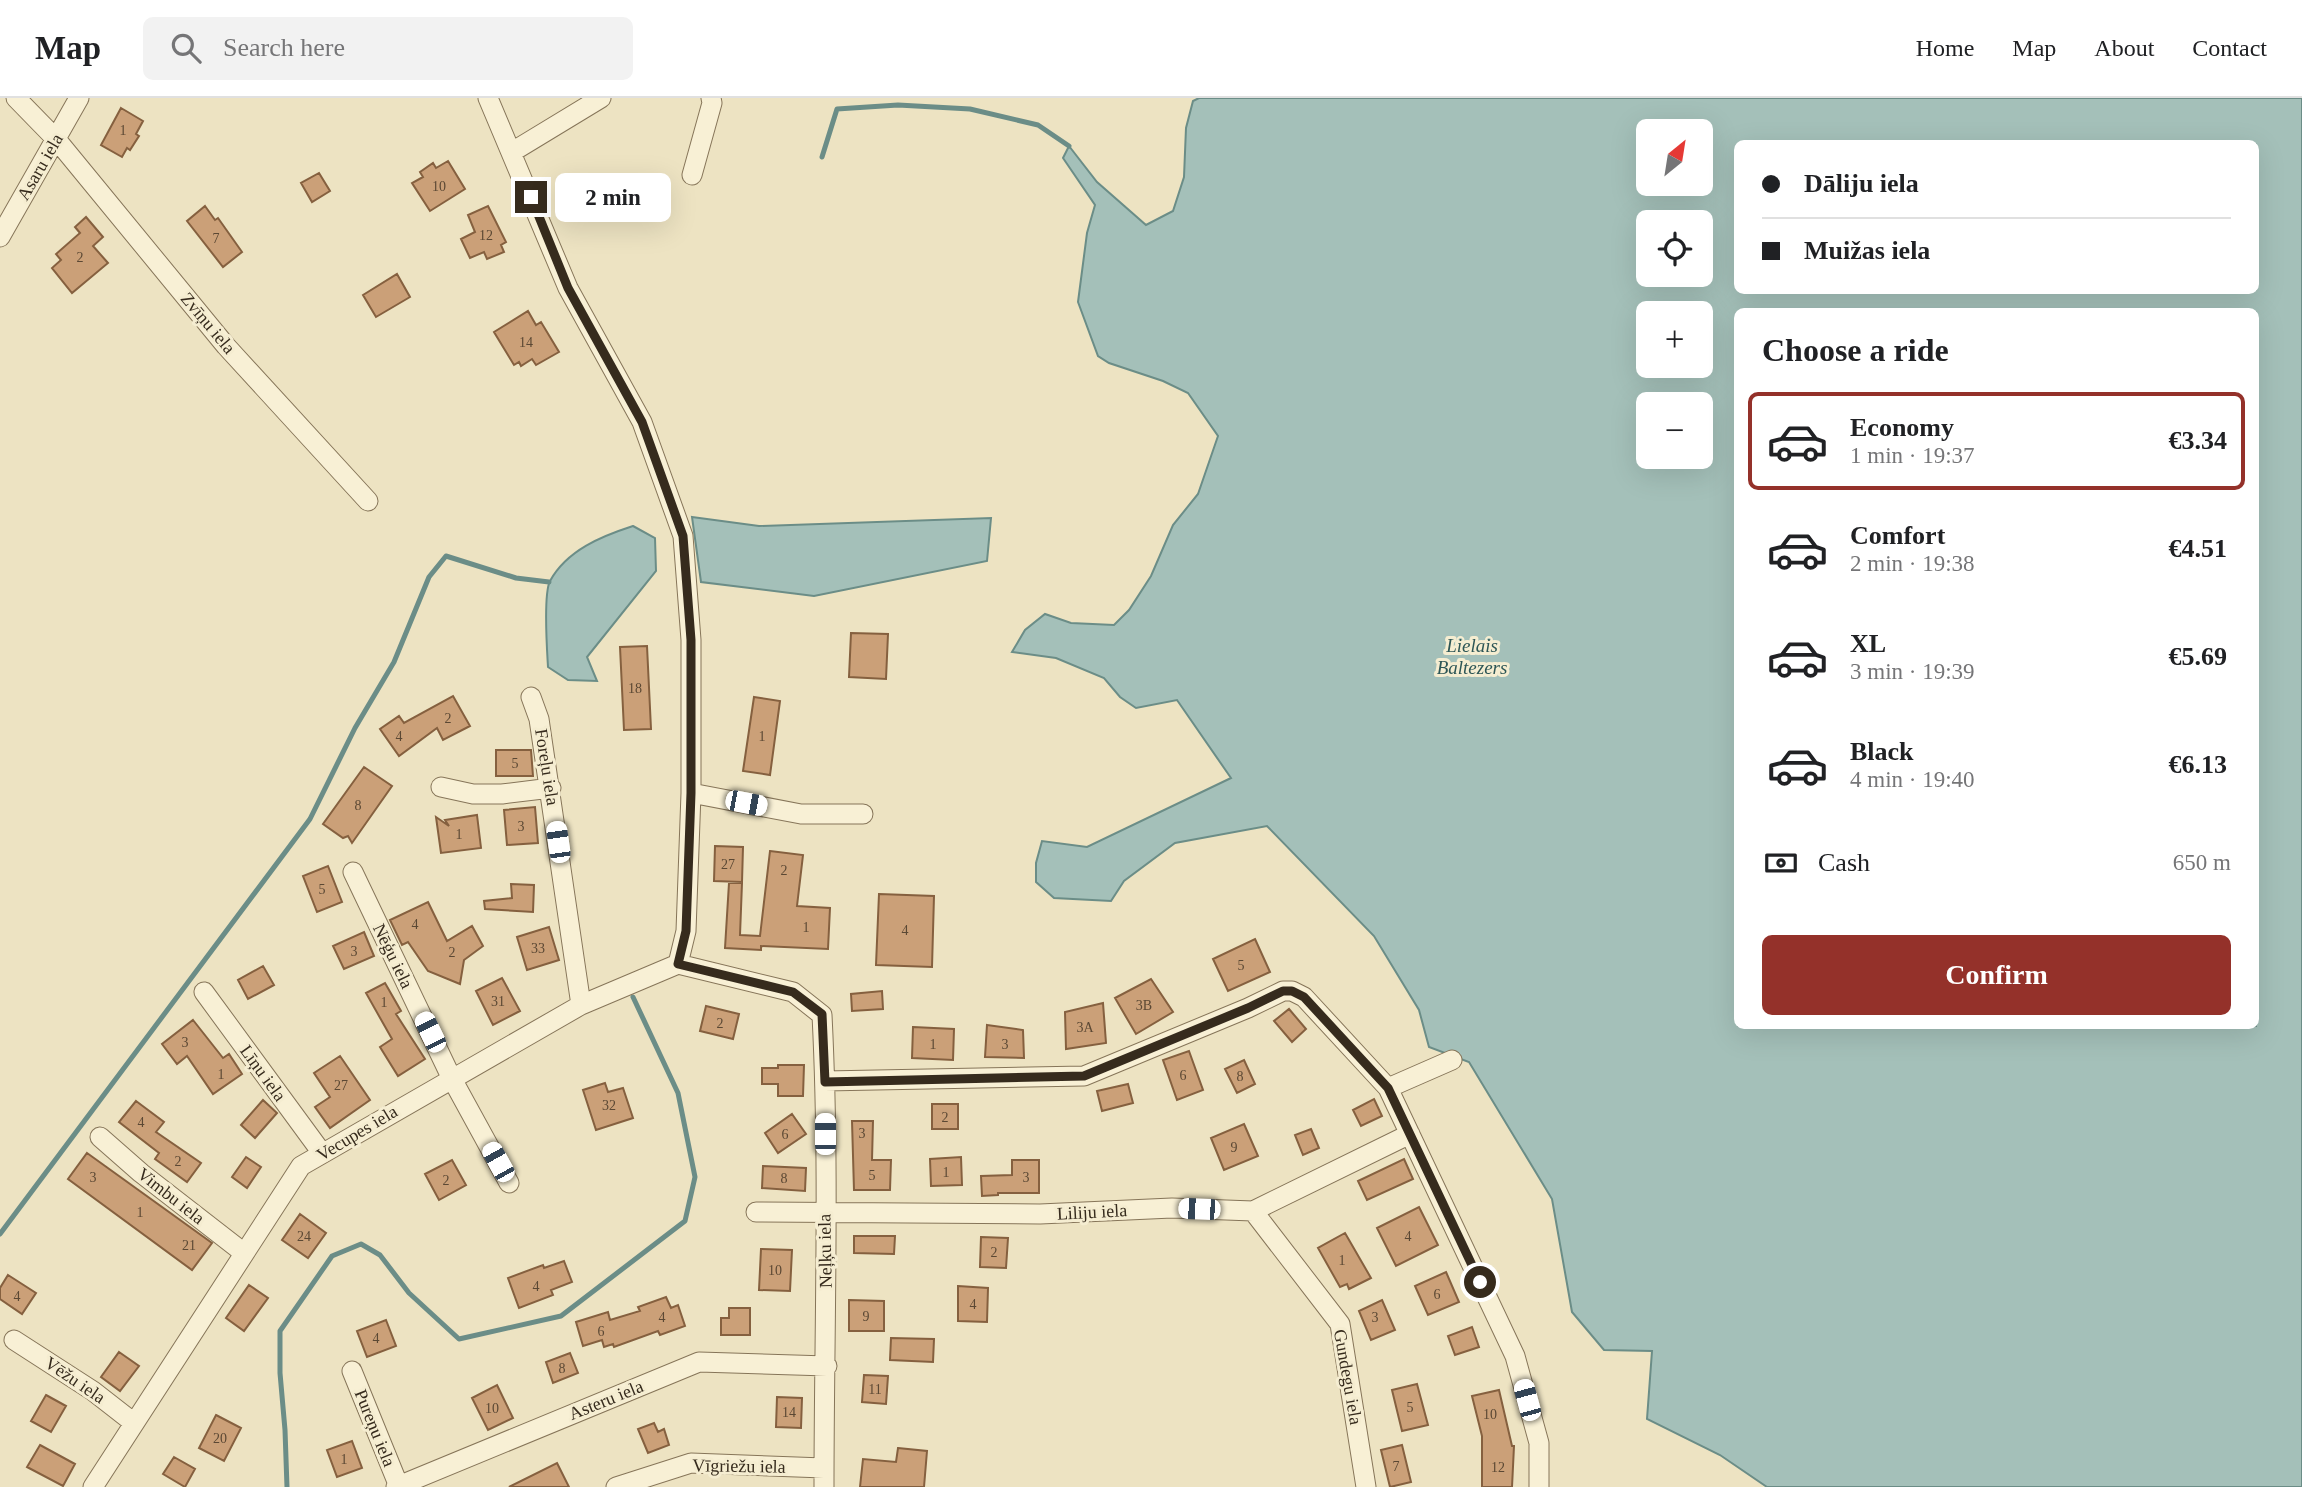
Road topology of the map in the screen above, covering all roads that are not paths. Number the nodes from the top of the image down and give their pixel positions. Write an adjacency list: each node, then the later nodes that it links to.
1 (16, 98): 6 (street, Zvīņu iela)
2 (79, 98): 6 (street, Asaru iela)
3 (488, 98): 7 (street)
4 (601, 98): 7 (street)
5 (711, 98): 8 (street)
6 (56, 139): 9 (street, Asaru iela); 10 (street, Zvīņu iela)
7 (512, 152): 14 (street)
8 (692, 175)
9 (0, 237)
10 (368, 501)
11 (531, 697): 13 (street, Foreļu iela)
12 (441, 787): 13 (street)
13 (551, 789): 19 (street, Foreļu iela)
14 (691, 793): 15 (street); 17 (street)
15 (863, 814)
16 (353, 872): 21 (street, Nēģu iela)
17 (678, 964): 19 (street, Vecupes iela); 22 (street, Neļķu iela)
18 (204, 992): 26 (street, Līņu iela)
19 (580, 1004): 21 (street, Vecupes iela)
20 (1452, 1060): 23 (street)
21 (452, 1077): 26 (street, Vecupes iela); 27 (street, Nēģu iela)
22 (825, 1082): 23 (street); 30 (street, Neļķu iela)
23 (1388, 1088): 24 (street)
24 (1410, 1134): 28 (street, Liliju iela); 41 (street)
25 (100, 1137): 31 (street, Vimbu iela)
26 (323, 1153): 31 (street, Vecupes iela)
27 (509, 1183)
28 (1252, 1211): 30 (street, Liliju iela); 40 (street, Gundegu iela)
29 (756, 1212): 30 (street, Liliju iela)
30 (825, 1213): 33 (street, Neļķu iela)
31 (244, 1253): 35 (street, Vecupes iela)
32 (14, 1340): 35 (street, Vēžu iela)
33 (827, 1366): 36 (street, Neļķu iela); 38 (street, Asteru iela)
34 (352, 1371): 38 (street, Pureņu iela)
35 (135, 1423): 37 (street, Vecupes iela)
36 (824, 1478): 39 (street, Vīgriežu iela)
37 (100, 1484)
38 (397, 1486)
39 (616, 1487)
40 (1366, 1487)
41 (1539, 1487)

